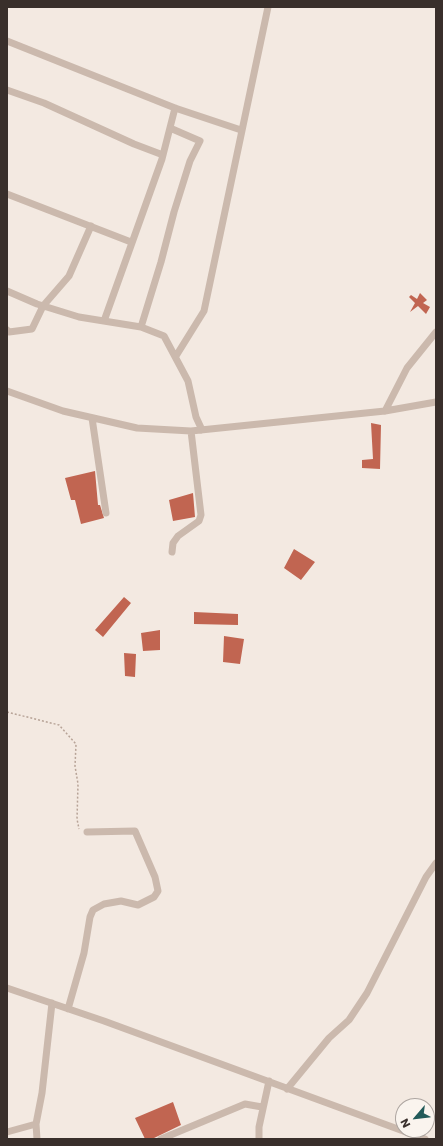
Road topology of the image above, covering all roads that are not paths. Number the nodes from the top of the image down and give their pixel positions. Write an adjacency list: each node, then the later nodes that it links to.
1 (268, 7): 6 (street)
2 (7, 41): 4 (street)
3 (7, 90): 7 (street)
4 (176, 108): 5 (street); 6 (street)
5 (170, 128): 7 (street); 14 (street)
6 (241, 130): 17 (street)
7 (163, 155): 10 (street)
8 (7, 194): 9 (street)
9 (91, 226): 10 (street); 12 (street)
10 (131, 242): 13 (street)
11 (7, 290): 12 (street)
12 (43, 306): 13 (street); 15 (street)
13 (104, 321): 14 (street)
14 (141, 327): 17 (street)
15 (7, 330)
16 (436, 332): 20 (street)
17 (176, 356): 22 (street)
18 (7, 391): 21 (street)
19 (436, 402): 20 (street)
20 (385, 411): 22 (street)
21 (92, 418): 23 (street); 24 (street)
22 (202, 430): 23 (street)
23 (191, 431): 25 (street)
24 (106, 513)
25 (172, 552)
26 (87, 832): 30 (street)
27 (436, 863): 32 (street)
28 (7, 988): 29 (street)
29 (52, 1004): 30 (street); 34 (street)
30 (68, 1009): 31 (street)
31 (269, 1081): 32 (street); 33 (street)
32 (287, 1089): 39 (street)
33 (262, 1107): 37 (street); 38 (street)
34 (36, 1124): 35 (street); 36 (street)
35 (7, 1132)
36 (38, 1139)
37 (161, 1139)
38 (260, 1139)
39 (425, 1139)

